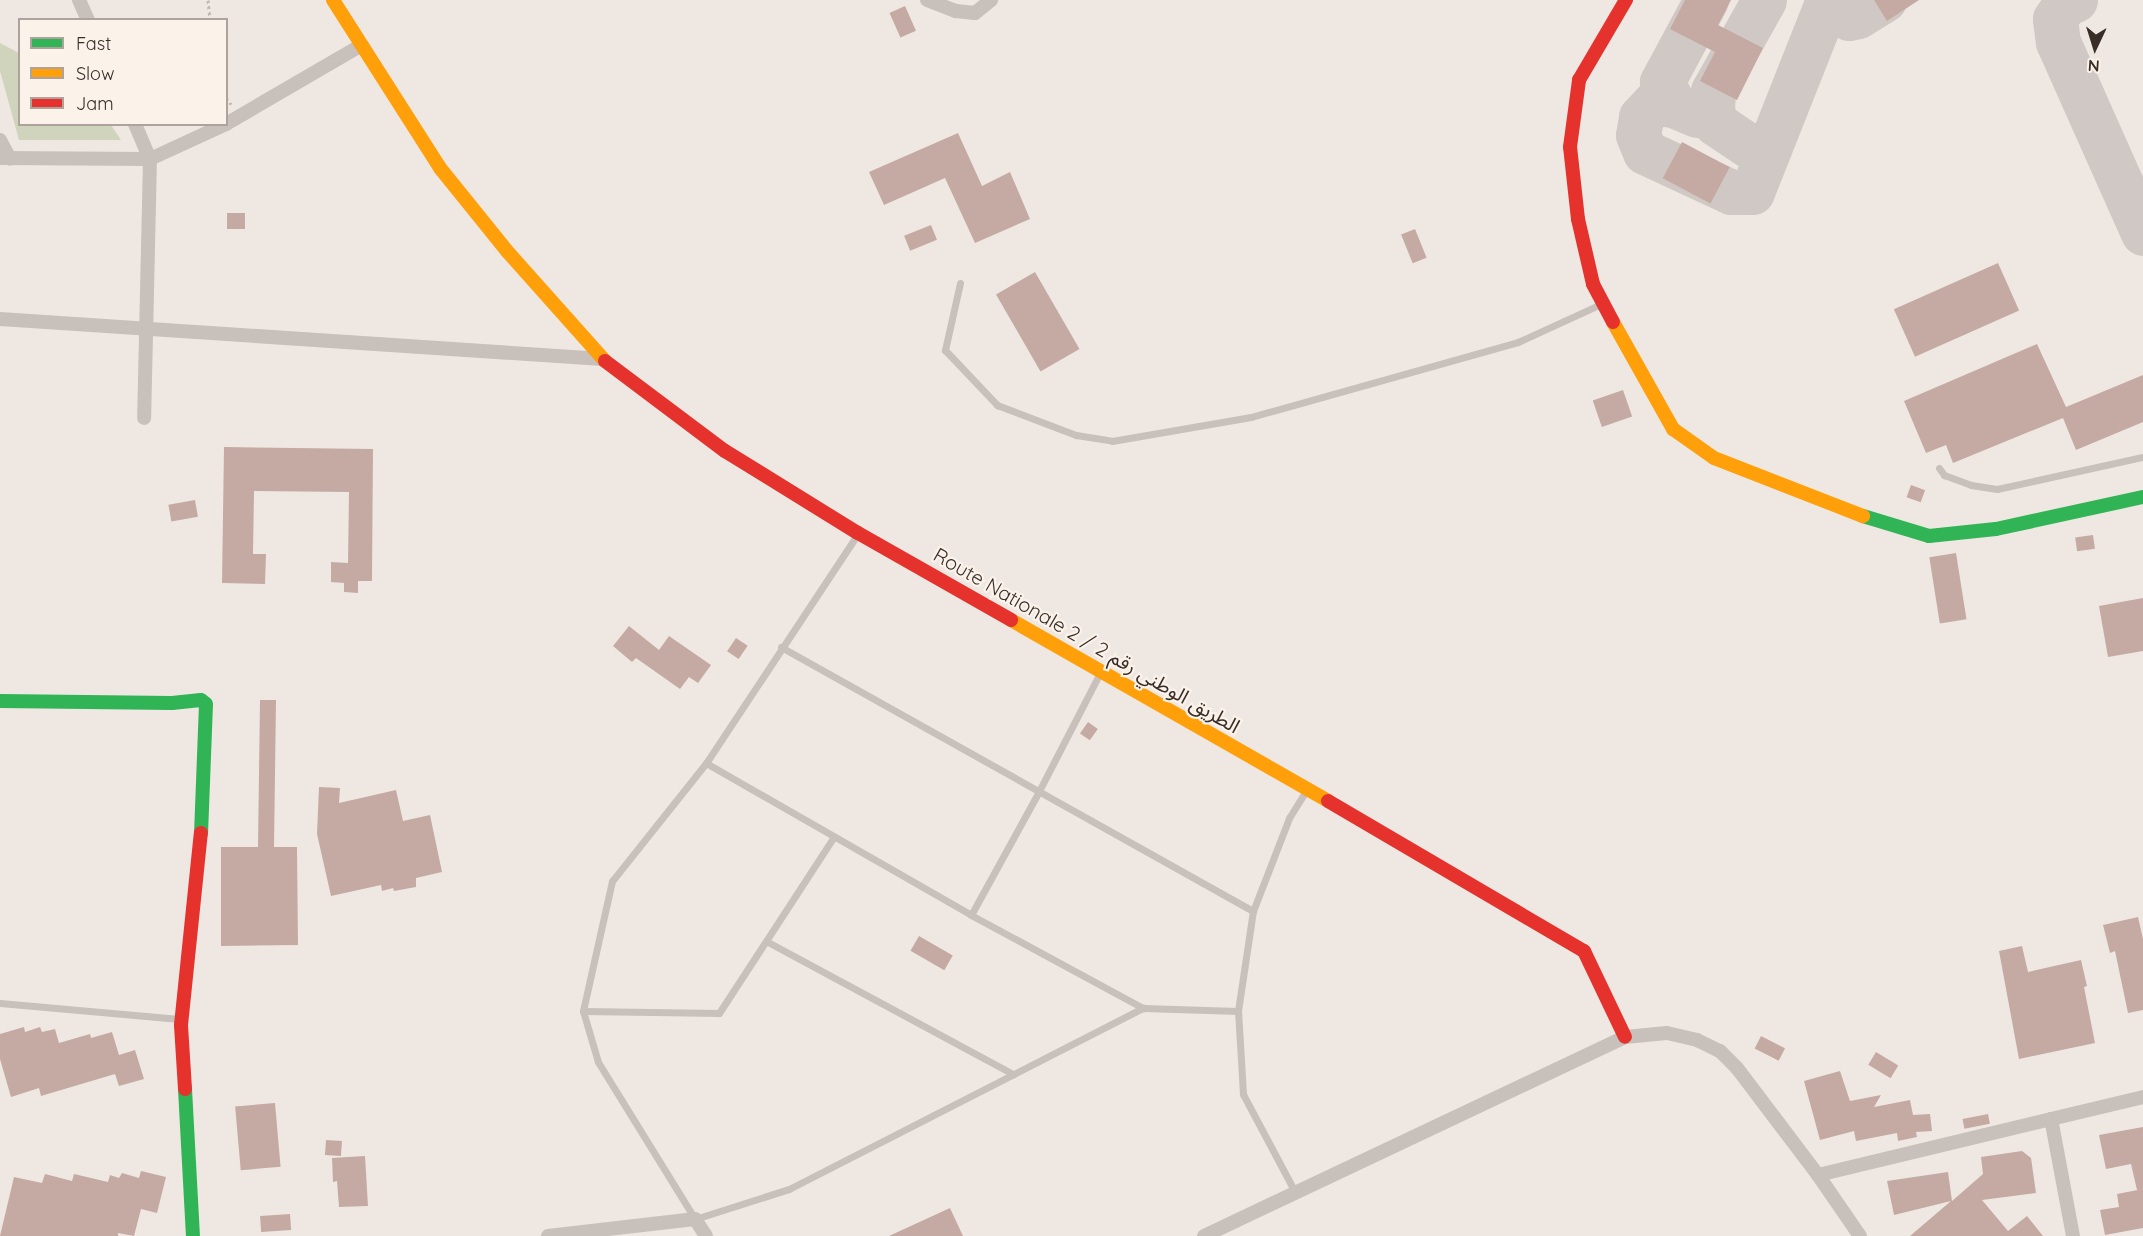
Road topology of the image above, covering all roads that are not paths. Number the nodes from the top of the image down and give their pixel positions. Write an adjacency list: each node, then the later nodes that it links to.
1 (79, 0): 6 (street)
2 (333, 0): 7 (street, Route Nationale 2 / الطريق الوطني رقم 2)
3 (927, 0): 4 (street)
4 (991, 0)
5 (1626, 0): 15 (street)
6 (87, 18)
7 (362, 45): 8 (street); 18 (street, Route Nationale 2 / الطريق الوطني رقم 2)
8 (228, 123)
9 (136, 126): 13 (street)
10 (222, 126): 13 (street)
11 (0, 140): 12 (street)
12 (5, 158): 13 (street)
13 (150, 159): 17 (street)
14 (960, 284): 15 (lane)
15 (1603, 303): 22 (street)
16 (0, 319): 17 (street)
17 (148, 329): 18 (street); 19 (street)
18 (603, 359): 23 (street, Route Nationale 2 / الطريق الوطني رقم 2)
19 (144, 418)
20 (2143, 457): 21 (lane)
21 (1939, 468)
22 (2143, 497)
23 (858, 533): 24 (lane); 25 (street, Route Nationale 2 / الطريق الوطني رقم 2)
24 (781, 647): 27 (lane); 29 (lane)
25 (1101, 671): 28 (street, Route Nationale 2 / الطريق الوطني رقم 2); 29 (lane)
26 (0, 701): 38 (street)
27 (706, 763): 30 (lane); 36 (lane)
28 (1307, 788): 31 (lane); 39 (street, Route Nationale 2 / الطريق الوطني رقم 2)
29 (1038, 793): 31 (lane); 32 (lane)
30 (833, 838): 32 (lane); 33 (lane)
31 (1253, 911): 37 (lane)
32 (970, 915): 35 (lane)
33 (766, 941): 36 (lane); 40 (lane)
34 (0, 1003): 38 (lane)
35 (1143, 1008): 37 (lane); 40 (lane)
36 (583, 1011): 45 (lane)
37 (1238, 1011): 44 (lane)
38 (181, 1020): 46 (street)
39 (1625, 1037): 43 (street); 44 (street)
40 (1013, 1074): 45 (lane)
41 (2143, 1097): 42 (street)
42 (2052, 1119): 43 (street); 51 (street)
43 (1818, 1175): 50 (street)
44 (1295, 1192): 49 (street)
45 (695, 1219): 47 (street); 48 (street)
46 (193, 1236)
47 (548, 1236)
48 (706, 1236)
49 (1204, 1236)
50 (1860, 1236)
51 (2073, 1236)

